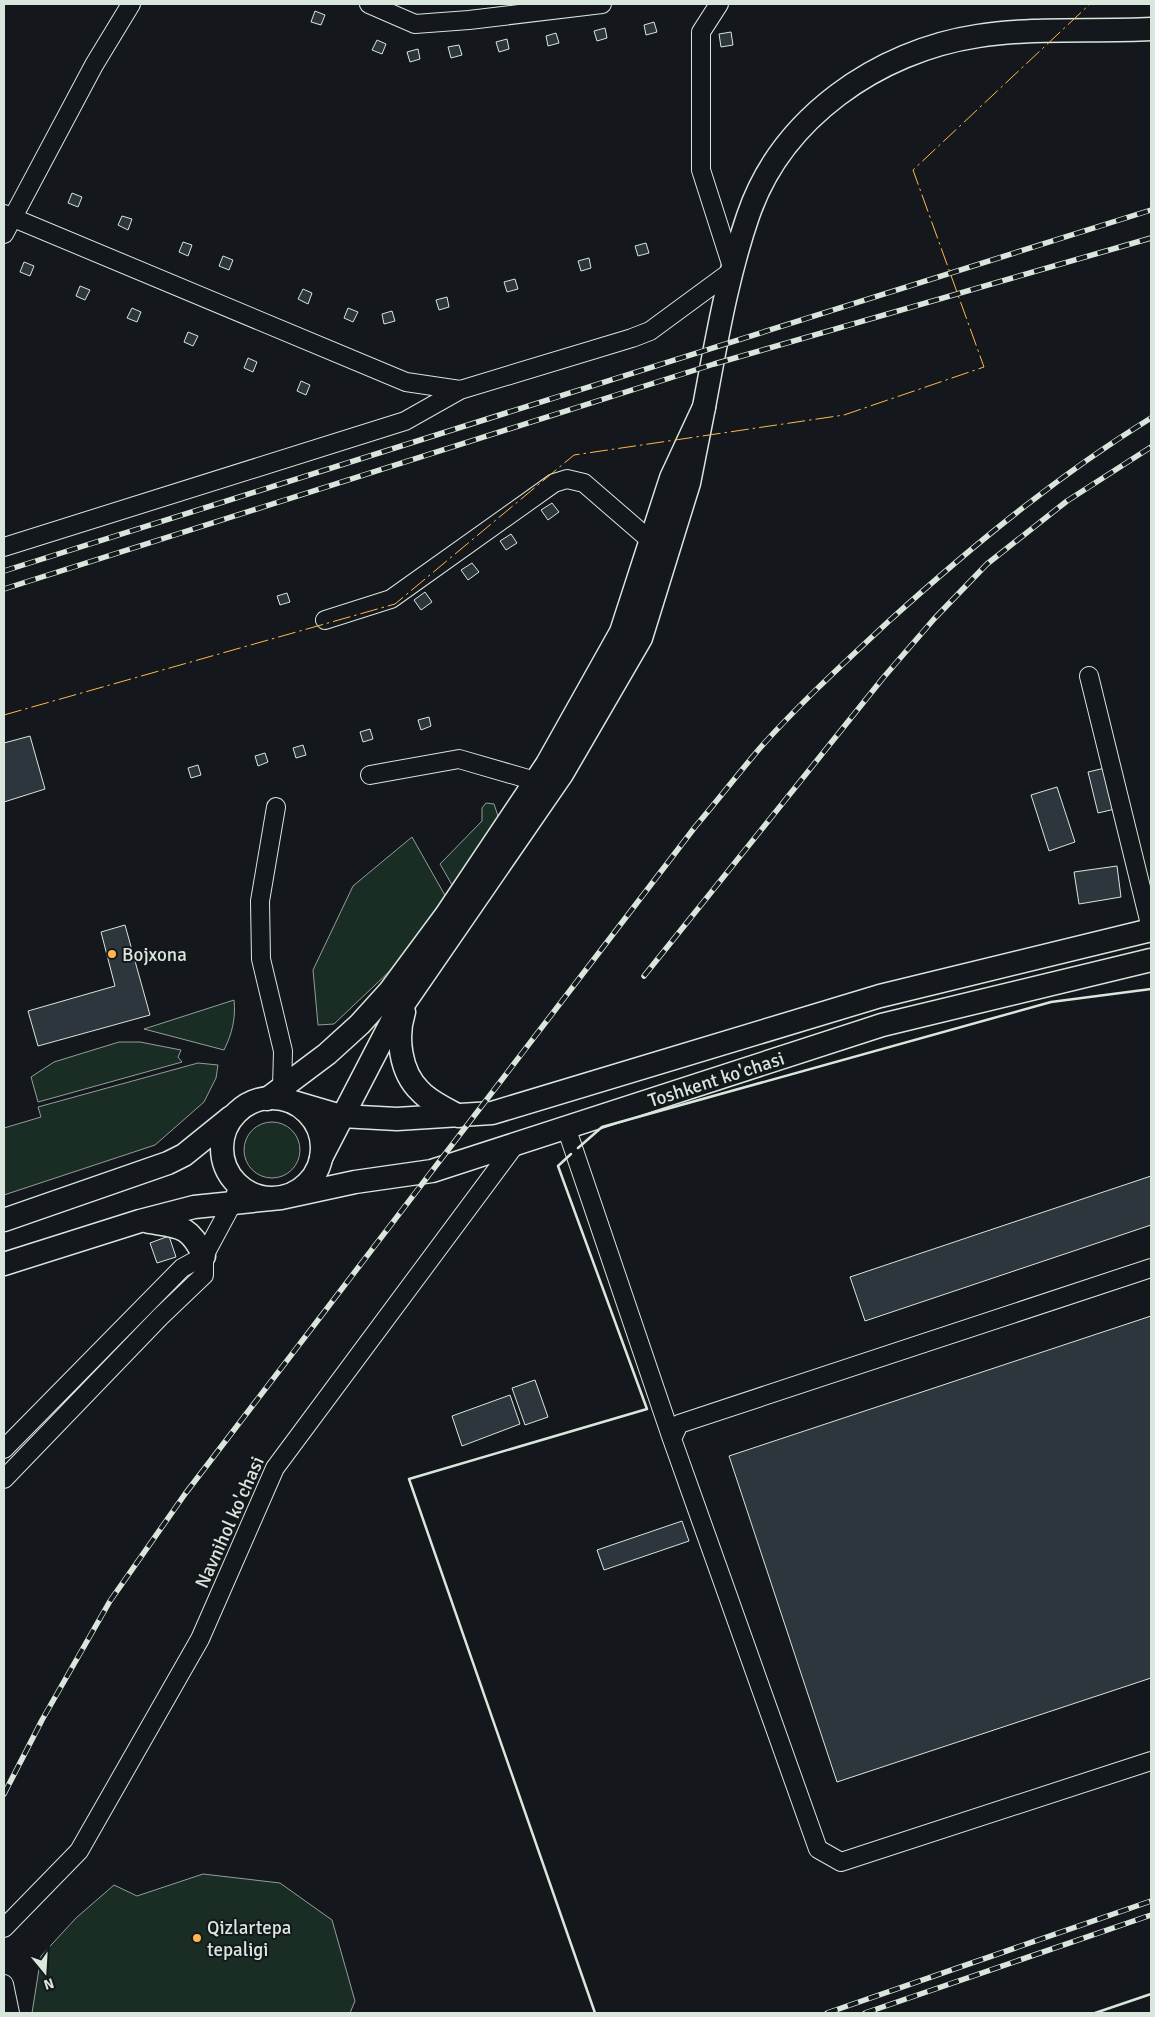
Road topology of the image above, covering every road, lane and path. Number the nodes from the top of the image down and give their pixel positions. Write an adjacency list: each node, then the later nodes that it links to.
1 (132, 4): 6 (street)
2 (369, 4): 3 (street)
3 (602, 4)
4 (719, 4): 8 (street)
5 (1151, 29): 8 (main road)
6 (8, 216): 7 (street); 9 (street)
7 (4, 234)
8 (733, 270): 9 (street); 10 (main road)
9 (460, 390): 12 (street)
10 (704, 407): 11 (main road); 16 (main road)
11 (651, 541): 13 (street); 16 (main road)
12 (4, 547)
13 (325, 620)
14 (1089, 676): 18 (street)
15 (370, 775): 16 (street)
16 (542, 787): 20 (main road); 21 (main road)
17 (276, 807): 21 (street)
18 (1151, 929): 24 (main road, Toshkent ko'chasi)
19 (1151, 960): 25 (main road, Toshkent ko'chasi)
20 (410, 994): 23 (main road); 24 (main road)
21 (280, 1096): 22 (main road); 23 (main road, Toshkent ko'chasi); 27 (main road)
22 (236, 1114): 28 (main road); 30 (main road)
23 (341, 1116): 24 (main road, Toshkent ko'chasi); 27 (main road)
24 (459, 1116)
25 (566, 1127): 26 (main road, Toshkent ko'chasi); 35 (street)
26 (515, 1145): 29 (main road, Toshkent ko'chasi); 39 (street, Navnihol ko'chasi)
27 (321, 1158): 29 (main road)
28 (235, 1195): 29 (main road); 31 (main road); 32 (street)
29 (281, 1198)
30 (4, 1220)
31 (140, 1221): 32 (main road); 33 (main road)
32 (204, 1256): 36 (street); 37 (street)
33 (4, 1264)
34 (1151, 1268): 35 (street)
35 (672, 1439): 38 (street)
36 (4, 1448)
37 (4, 1479)
38 (1151, 1761)
39 (4, 1928)
40 (4, 1984): 41 (street)
41 (10, 2013)

